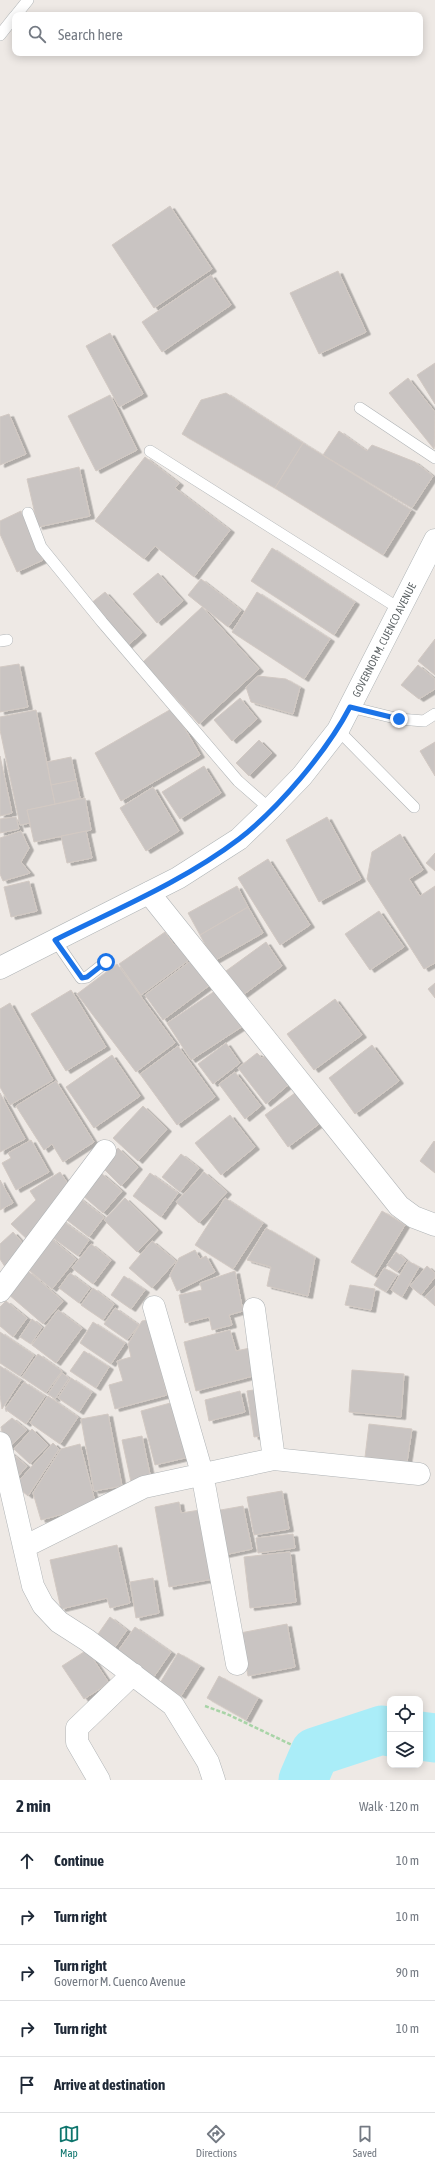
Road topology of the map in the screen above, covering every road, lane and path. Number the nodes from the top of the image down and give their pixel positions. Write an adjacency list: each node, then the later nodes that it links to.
1 (28, 0): 2 (lane)
2 (18, 12)
3 (12, 20): 4 (lane)
4 (0, 35)
5 (360, 408): 7 (lane)
6 (150, 451): 10 (lane)
7 (435, 458)
8 (28, 513): 15 (lane)
9 (435, 540): 10 (street, GOVERNOR M. CUENCO AVENUE)
10 (400, 609): 11 (street, GOVERNOR M. CUENCO AVENUE)
11 (350, 707): 12 (lane); 13 (street, GOVERNOR M. CUENCO AVENUE)
12 (435, 714)
13 (338, 730): 14 (lane); 15 (street, GOVERNOR M. CUENCO AVENUE)
14 (414, 807)
15 (270, 810): 16 (street, GOVERNOR M. CUENCO AVENUE)
16 (149, 893): 17 (street, GOVERNOR M. CUENCO AVENUE); 21 (street)
17 (55, 940): 18 (lane); 19 (street, GOVERNOR M. CUENCO AVENUE)
18 (106, 962)
19 (0, 968)
20 (105, 1151): 22 (street)
21 (435, 1226)
22 (0, 1291)
23 (154, 1307): 27 (street)
24 (254, 1309): 26 (street)
25 (0, 1443): 29 (street)
26 (274, 1459): 27 (street); 28 (street)
27 (202, 1473): 29 (street); 30 (street)
28 (419, 1474)
29 (24, 1547): 31 (street)
30 (237, 1664)
31 (133, 1674): 32 (street); 34 (street)
32 (173, 1705): 33 (path); 35 (street)
33 (292, 1745)
34 (99, 1780)
35 (214, 1780)

